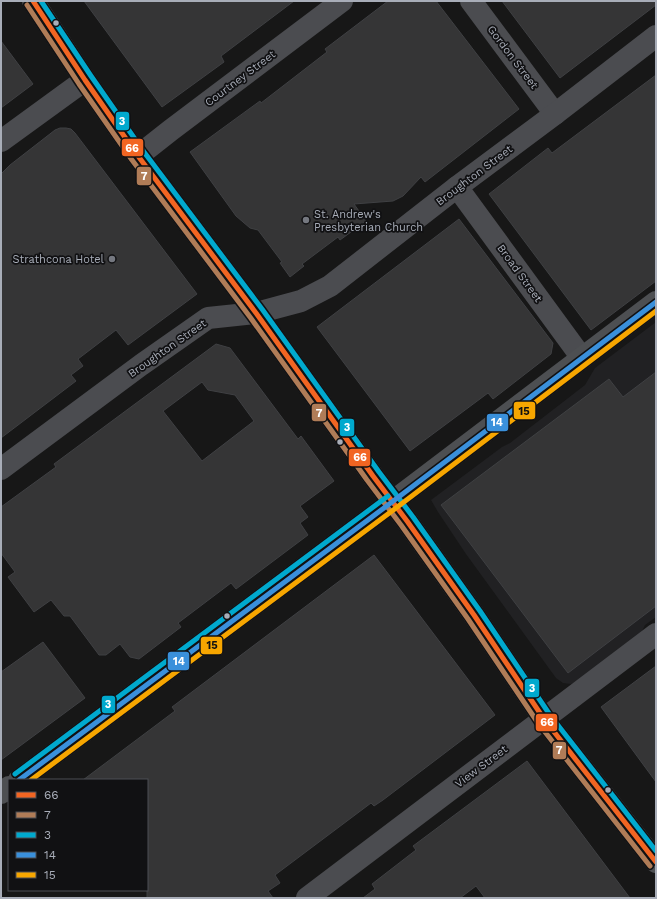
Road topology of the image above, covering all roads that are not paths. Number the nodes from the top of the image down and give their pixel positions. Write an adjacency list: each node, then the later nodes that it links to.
1 (32, 1): 5 (main road)
2 (342, 1): 8 (street, Courtney Street)
3 (471, 1): 6 (street, Gordon Street)
4 (656, 36): 6 (street, Broughton Street)
5 (85, 80): 7 (street); 8 (main road)
6 (555, 114): 9 (street, Broughton Street)
7 (1, 141)
8 (138, 156): 11 (main road)
9 (457, 187): 11 (street, Broughton Street); 12 (street, Broad Street)
10 (656, 302): 12 (main road)
11 (256, 313): 13 (street, Broughton Street); 14 (main road)
12 (582, 358): 14 (main road)
13 (1, 469)
14 (392, 502): 16 (main road); 17 (main road)
15 (656, 634): 16 (street, View Street)
16 (544, 718): 18 (main road); 19 (street, View Street)
17 (20, 779)
18 (656, 862)
19 (307, 898)

